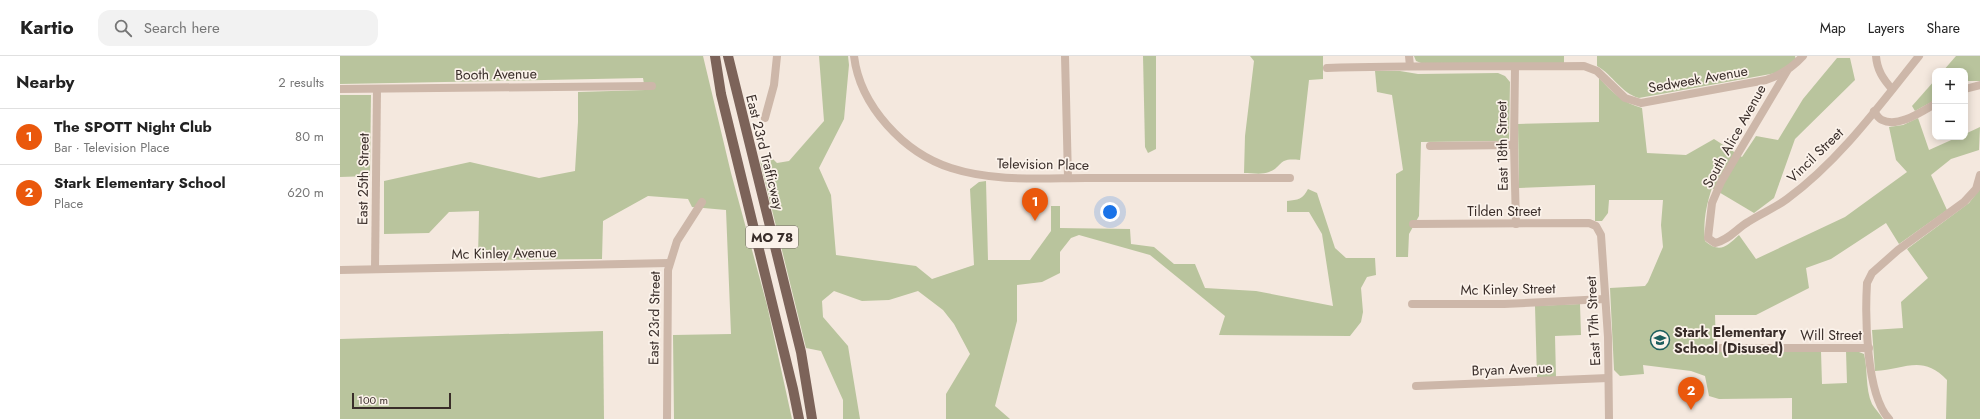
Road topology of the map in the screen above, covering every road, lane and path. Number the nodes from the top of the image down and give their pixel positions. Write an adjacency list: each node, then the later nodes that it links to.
1 (715, 56): 43 (main road, East 23rd Trafficway / MO 78)
2 (728, 56): 44 (main road, East 23rd Trafficway / MO 78)
3 (777, 56): 22 (street)
4 (854, 56): 26 (street, Television Place)
5 (1065, 56): 26 (street)
6 (1409, 56): 10 (street)
7 (1803, 56): 13 (street, South Alice Avenue)
8 (1876, 56): 19 (street)
9 (1918, 56): 19 (street, Vincil Street)
10 (1410, 66): 11 (street); 12 (street)
11 (1515, 67): 13 (street, Sedweek Avenue); 23 (street, East 18th Street)
12 (1327, 68)
13 (1788, 70): 32 (street, South Alice Avenue)
14 (1980, 85): 16 (street)
15 (652, 86): 18 (street, Booth Avenue)
16 (1968, 87)
17 (340, 89): 18 (street, Booth Avenue)
18 (377, 89): 34 (street, East 25th Street)
19 (1892, 89): 21 (street, Vincil Street)
20 (1932, 105): 21 (street)
21 (1874, 111): 32 (street, Vincil Street)
22 (765, 118)
23 (1514, 145): 24 (street); 30 (street, East 18th Street)
24 (1430, 146)
25 (1980, 175): 39 (street)
26 (1068, 178): 27 (street, Television Place)
27 (1290, 178)
28 (702, 202): 33 (street, East 23rd Street)
29 (1413, 224): 30 (street, Tilden Street)
30 (1516, 224): 31 (street, Tilden Street)
31 (1594, 225): 36 (street, East 17th Street)
32 (1708, 238)
33 (669, 263): 34 (street, Mc Kinley Avenue); 42 (street, East 23rd Street)
34 (375, 269): 35 (street, Mc Kinley Avenue)
35 (340, 270)
36 (1605, 299): 37 (street, Mc Kinley Street); 40 (street, East 17th Street)
37 (1412, 304)
38 (1721, 348): 39 (street, Will Street)
39 (1869, 348): 46 (street)
40 (1608, 378): 41 (street, Bryan Avenue); 45 (street, East 17th Street)
41 (1416, 386)
42 (667, 419)
43 (799, 419)
44 (812, 419)
45 (1609, 419)
46 (1889, 419)

